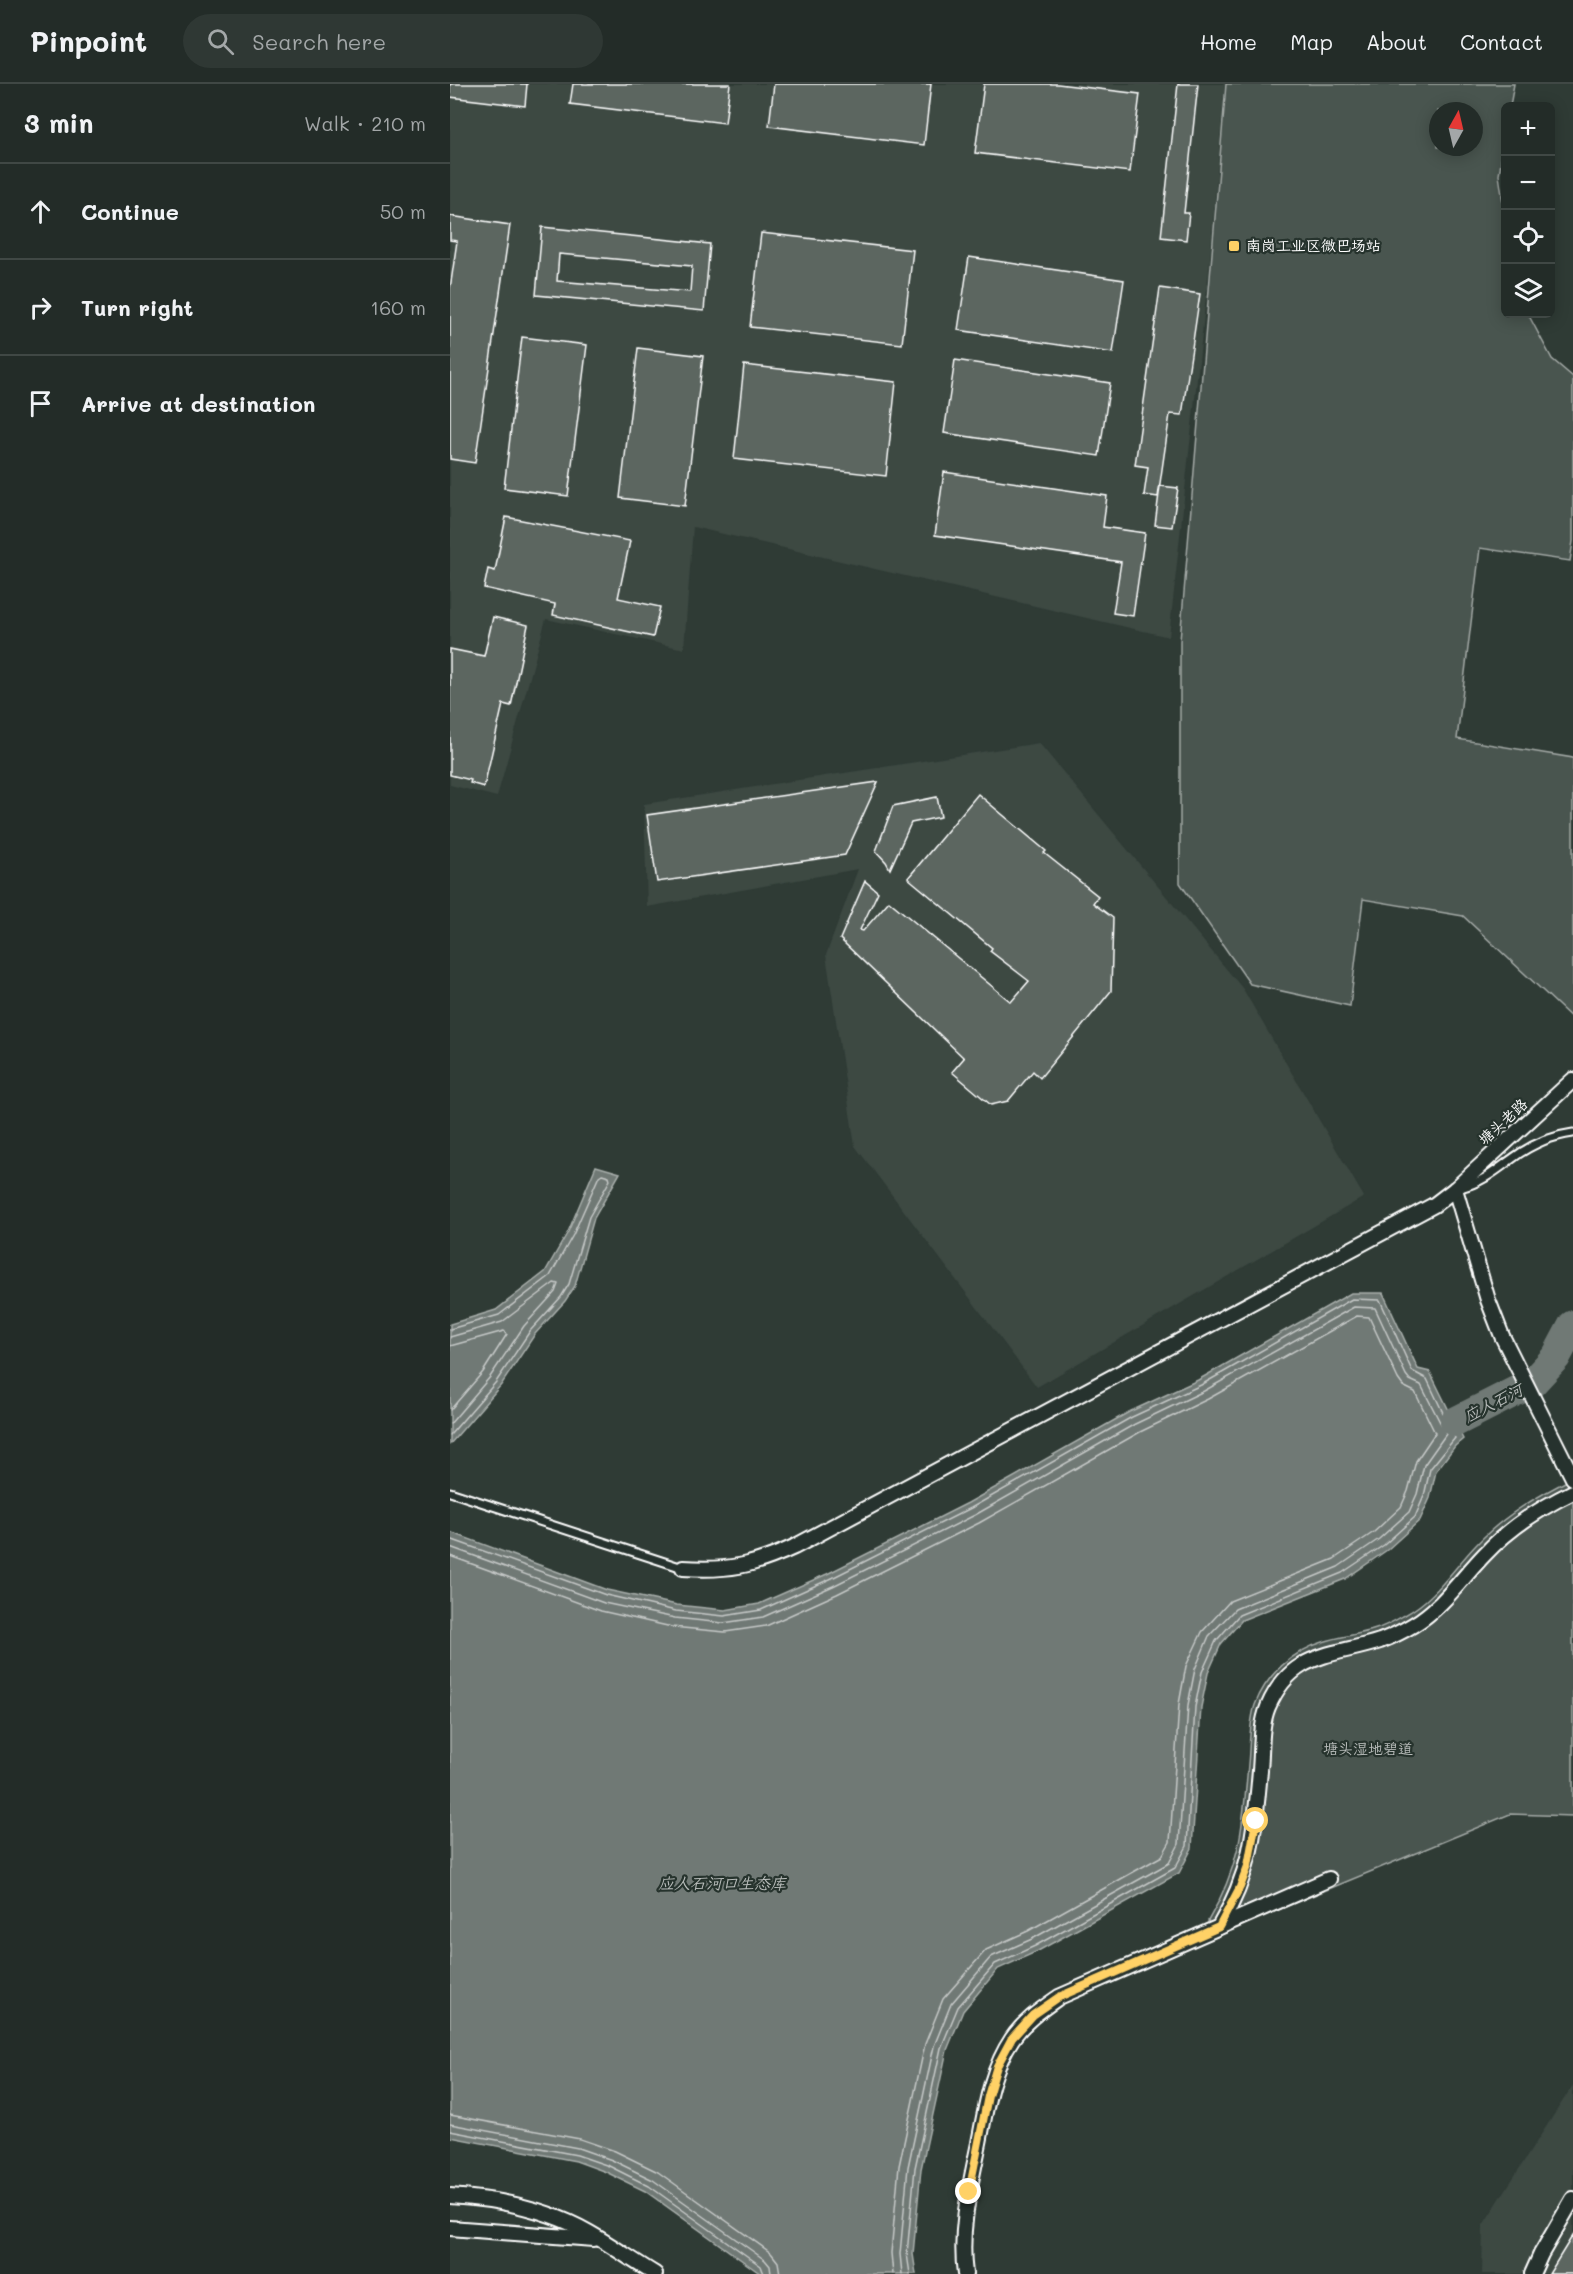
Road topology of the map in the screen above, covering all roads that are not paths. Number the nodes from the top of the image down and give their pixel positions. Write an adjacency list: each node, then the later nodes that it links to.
1 (1573, 1080): 3 (street, 塘头老路)
2 (1573, 1133): 3 (lane)
3 (1455, 1189): 4 (street); 7 (street, 塘头老路)
4 (1573, 1478)
5 (450, 1492): 7 (lane)
6 (1573, 1492): 9 (street)
7 (683, 1568)
8 (1329, 1879): 9 (street)
9 (1219, 1927): 17 (street)
10 (450, 2196): 13 (street)
11 (1573, 2199): 18 (street)
12 (450, 2228): 13 (street)
13 (600, 2240): 14 (street)
14 (630, 2259): 15 (street); 16 (street)
15 (642, 2274)
16 (655, 2274)
17 (965, 2274)
18 (1532, 2274)

